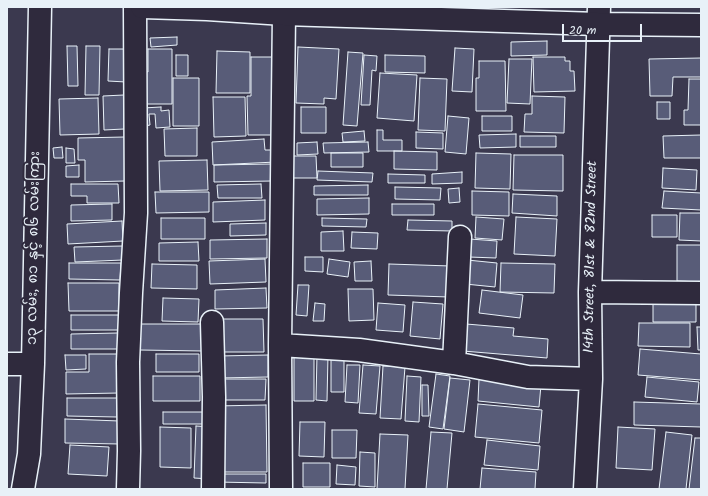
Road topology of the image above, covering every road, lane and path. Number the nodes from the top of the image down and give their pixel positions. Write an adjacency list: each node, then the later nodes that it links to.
1 (40, 7): 16 (street, ၁၃ လမ်း, ၈၁ နှင့် ၈၆ လမ်းကြား)
2 (135, 7): 19 (street)
3 (142, 7): 4 (street)
4 (207, 8): 6 (street)
5 (358, 11): 6 (street); 7 (street)
6 (284, 14): 13 (street)
7 (598, 15): 8 (street); 10 (street, 14th Street, 81st & 82nd Street)
8 (701, 25)
9 (460, 237): 14 (street)
10 (590, 292): 11 (street); 17 (street, 14th Street, 81st & 82nd Street)
11 (701, 293)
12 (212, 322): 20 (street)
13 (280, 345): 14 (street); 21 (street)
14 (454, 363): 17 (street)
15 (7, 364): 16 (street)
16 (33, 364): 18 (street, ၁၃ လမ်း, ၈၁ နှင့် ၈၆ လမ်းကြား)
17 (591, 380): 22 (street, 14th Street, 81st & 82nd Street)
18 (23, 489)
19 (128, 489)
20 (213, 489)
21 (281, 489)
22 (585, 489)

